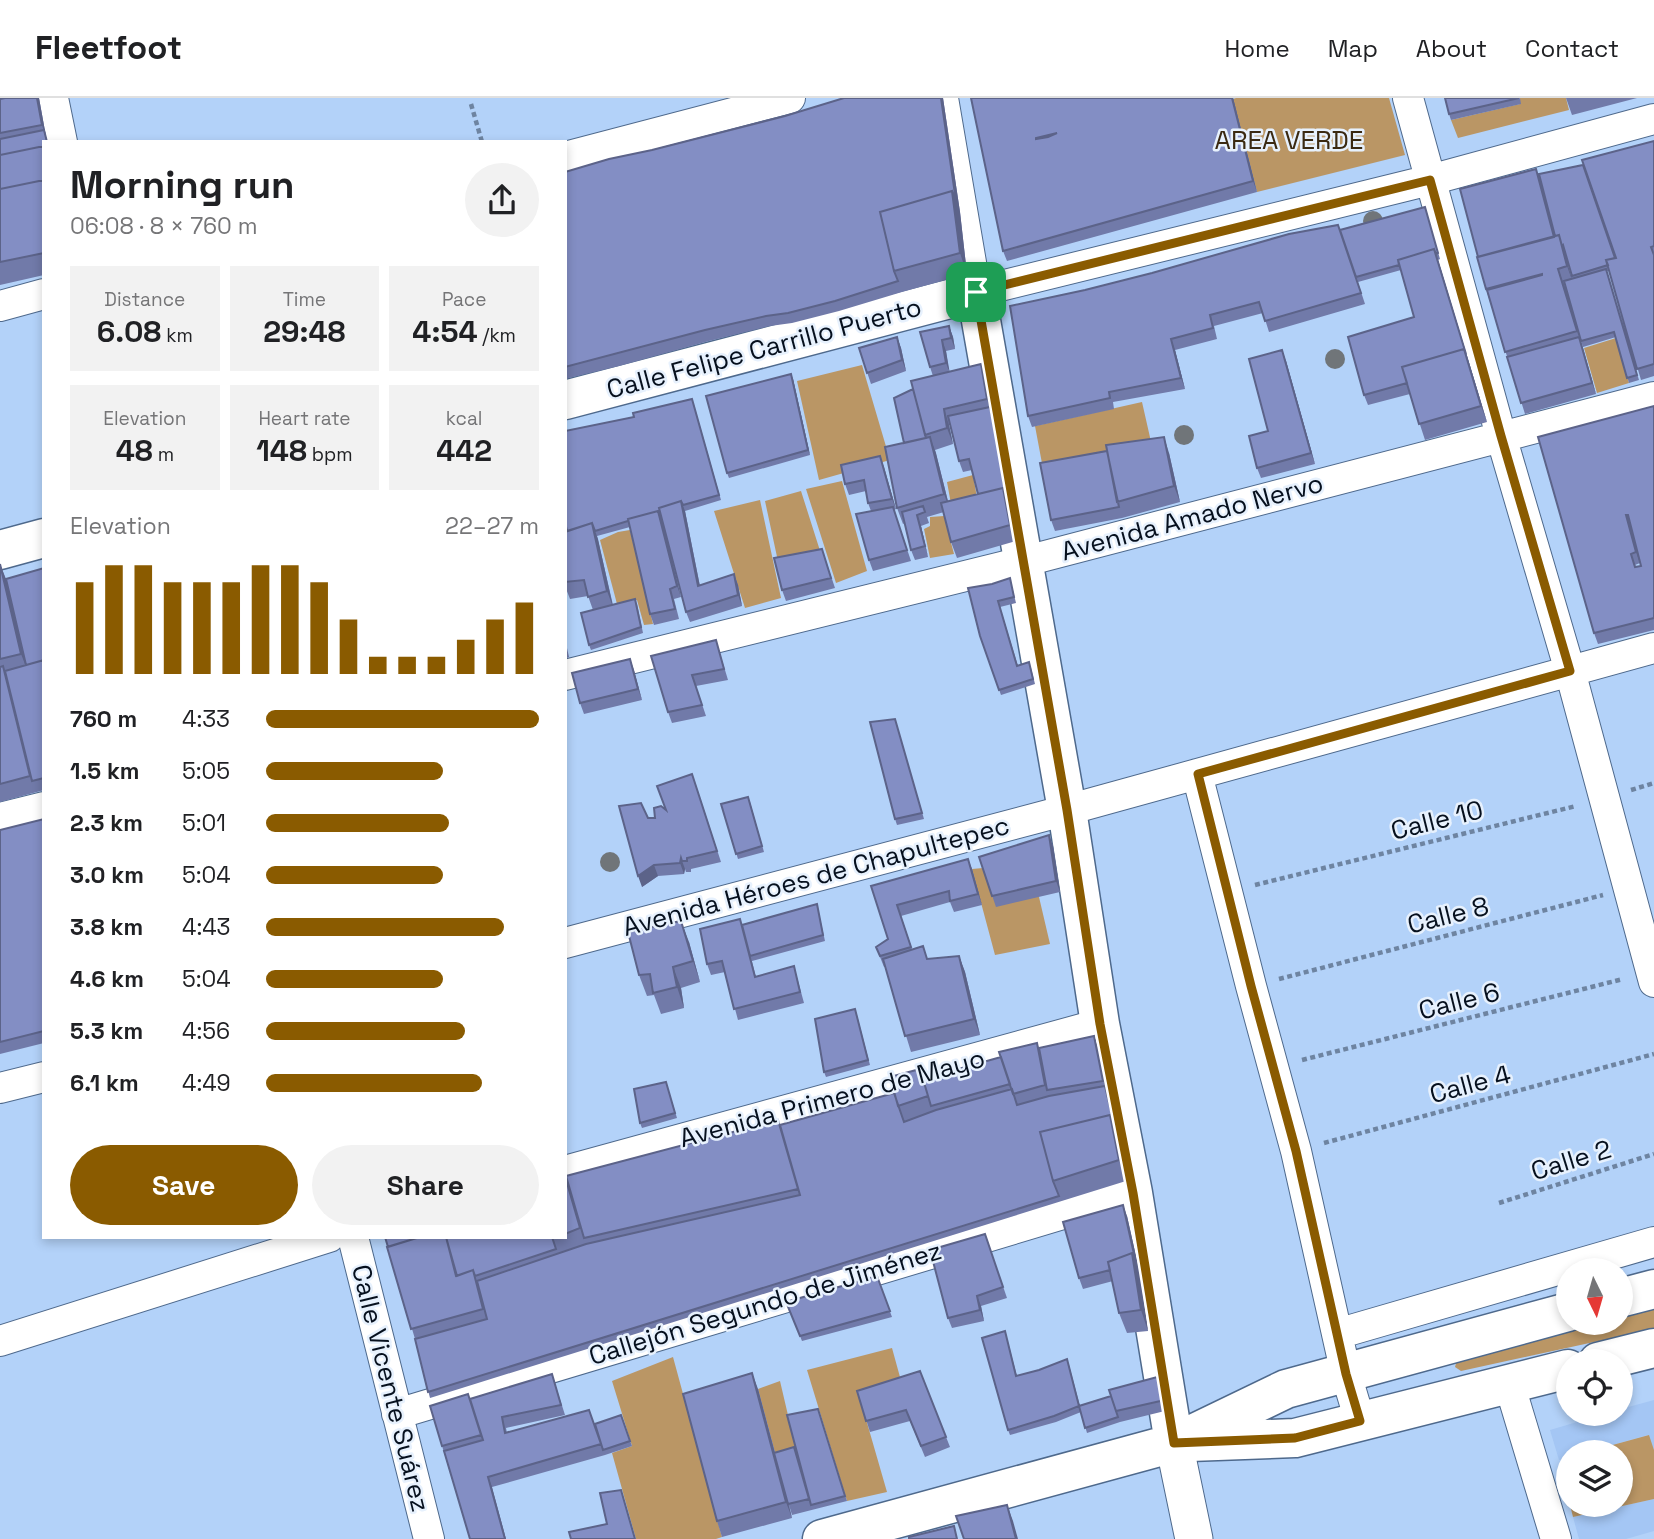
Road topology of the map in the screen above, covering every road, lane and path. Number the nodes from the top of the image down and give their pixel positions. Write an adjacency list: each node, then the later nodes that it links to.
1 (53, 98): 7 (street)
2 (790, 98): 9 (street)
3 (943, 98): 11 (street)
4 (1408, 98): 10 (street)
5 (471, 104): 8 (path)
6 (1654, 119): 10 (street, Calle Felipe Carrillo Puerto)
7 (62, 140)
8 (481, 140)
9 (567, 156)
10 (1430, 180): 11 (street, Calle Felipe Carrillo Puerto); 16 (street)
11 (976, 292): 15 (main road, Calle Felipe Carrillo Puerto); 19 (main road)
12 (42, 295): 13 (street)
13 (0, 306)
14 (1654, 397): 16 (street, Avenida Amado Nervo)
15 (567, 399)
16 (1501, 436): 19 (street, Avenida Amado Nervo); 21 (street)
17 (42, 539): 18 (main road)
18 (0, 550)
19 (1022, 562): 22 (street, Avenida Amado Nervo); 27 (main road)
20 (1654, 648): 21 (street, Avenida Héroes de Chapultepec)
21 (1570, 671): 23 (street, Avenida Héroes de Chapultepec); 25 (street)
22 (567, 675)
23 (1198, 774): 27 (street, Avenida Héroes de Chapultepec); 30 (street)
24 (1654, 783): 25 (path, Calle 10)
25 (1605, 799): 29 (street); 30 (path, Calle 10)
26 (42, 808): 28 (street)
27 (1067, 810): 31 (street, Avenida Héroes de Chapultepec); 34 (main road)
28 (0, 818)
29 (1629, 889): 32 (street); 33 (path, Calle 8)
30 (1228, 892): 33 (street)
31 (567, 942)
32 (1653, 977): 36 (path, Calle 6)
33 (1251, 986): 36 (street)
34 (1100, 1024): 41 (street, Avenida Primero de Mayo); 42 (main road)
35 (1654, 1054): 39 (path, Calle 4)
36 (1273, 1068): 39 (street)
37 (42, 1078): 38 (street)
38 (0, 1088)
39 (1296, 1151): 50 (street)
40 (1654, 1154): 43 (path, Calle 2)
41 (567, 1170)
42 (1133, 1193): 57 (street, Callejón Segundo de Jiménez); 59 (main road)
43 (1499, 1203)
44 (323, 1239): 51 (street)
45 (353, 1239): 57 (street, Calle Vicente Suárez)
46 (1654, 1242): 50 (street)
47 (1654, 1289): 48 (main road)
48 (1633, 1295)
49 (1556, 1315): 55 (main road)
50 (1337, 1334): 55 (street)
51 (0, 1341)
52 (1654, 1348): 53 (main road)
53 (1633, 1353)
54 (1556, 1372): 56 (main road)
55 (1346, 1374): 58 (street); 59 (main road)
56 (1509, 1383): 58 (main road); 63 (street)
57 (397, 1414): 60 (street, Calle Vicente Suárez)
58 (1360, 1421): 59 (main road)
59 (1174, 1443): 61 (main road); 62 (street)
60 (429, 1539)
61 (822, 1539)
62 (1194, 1539)
63 (1556, 1539)

